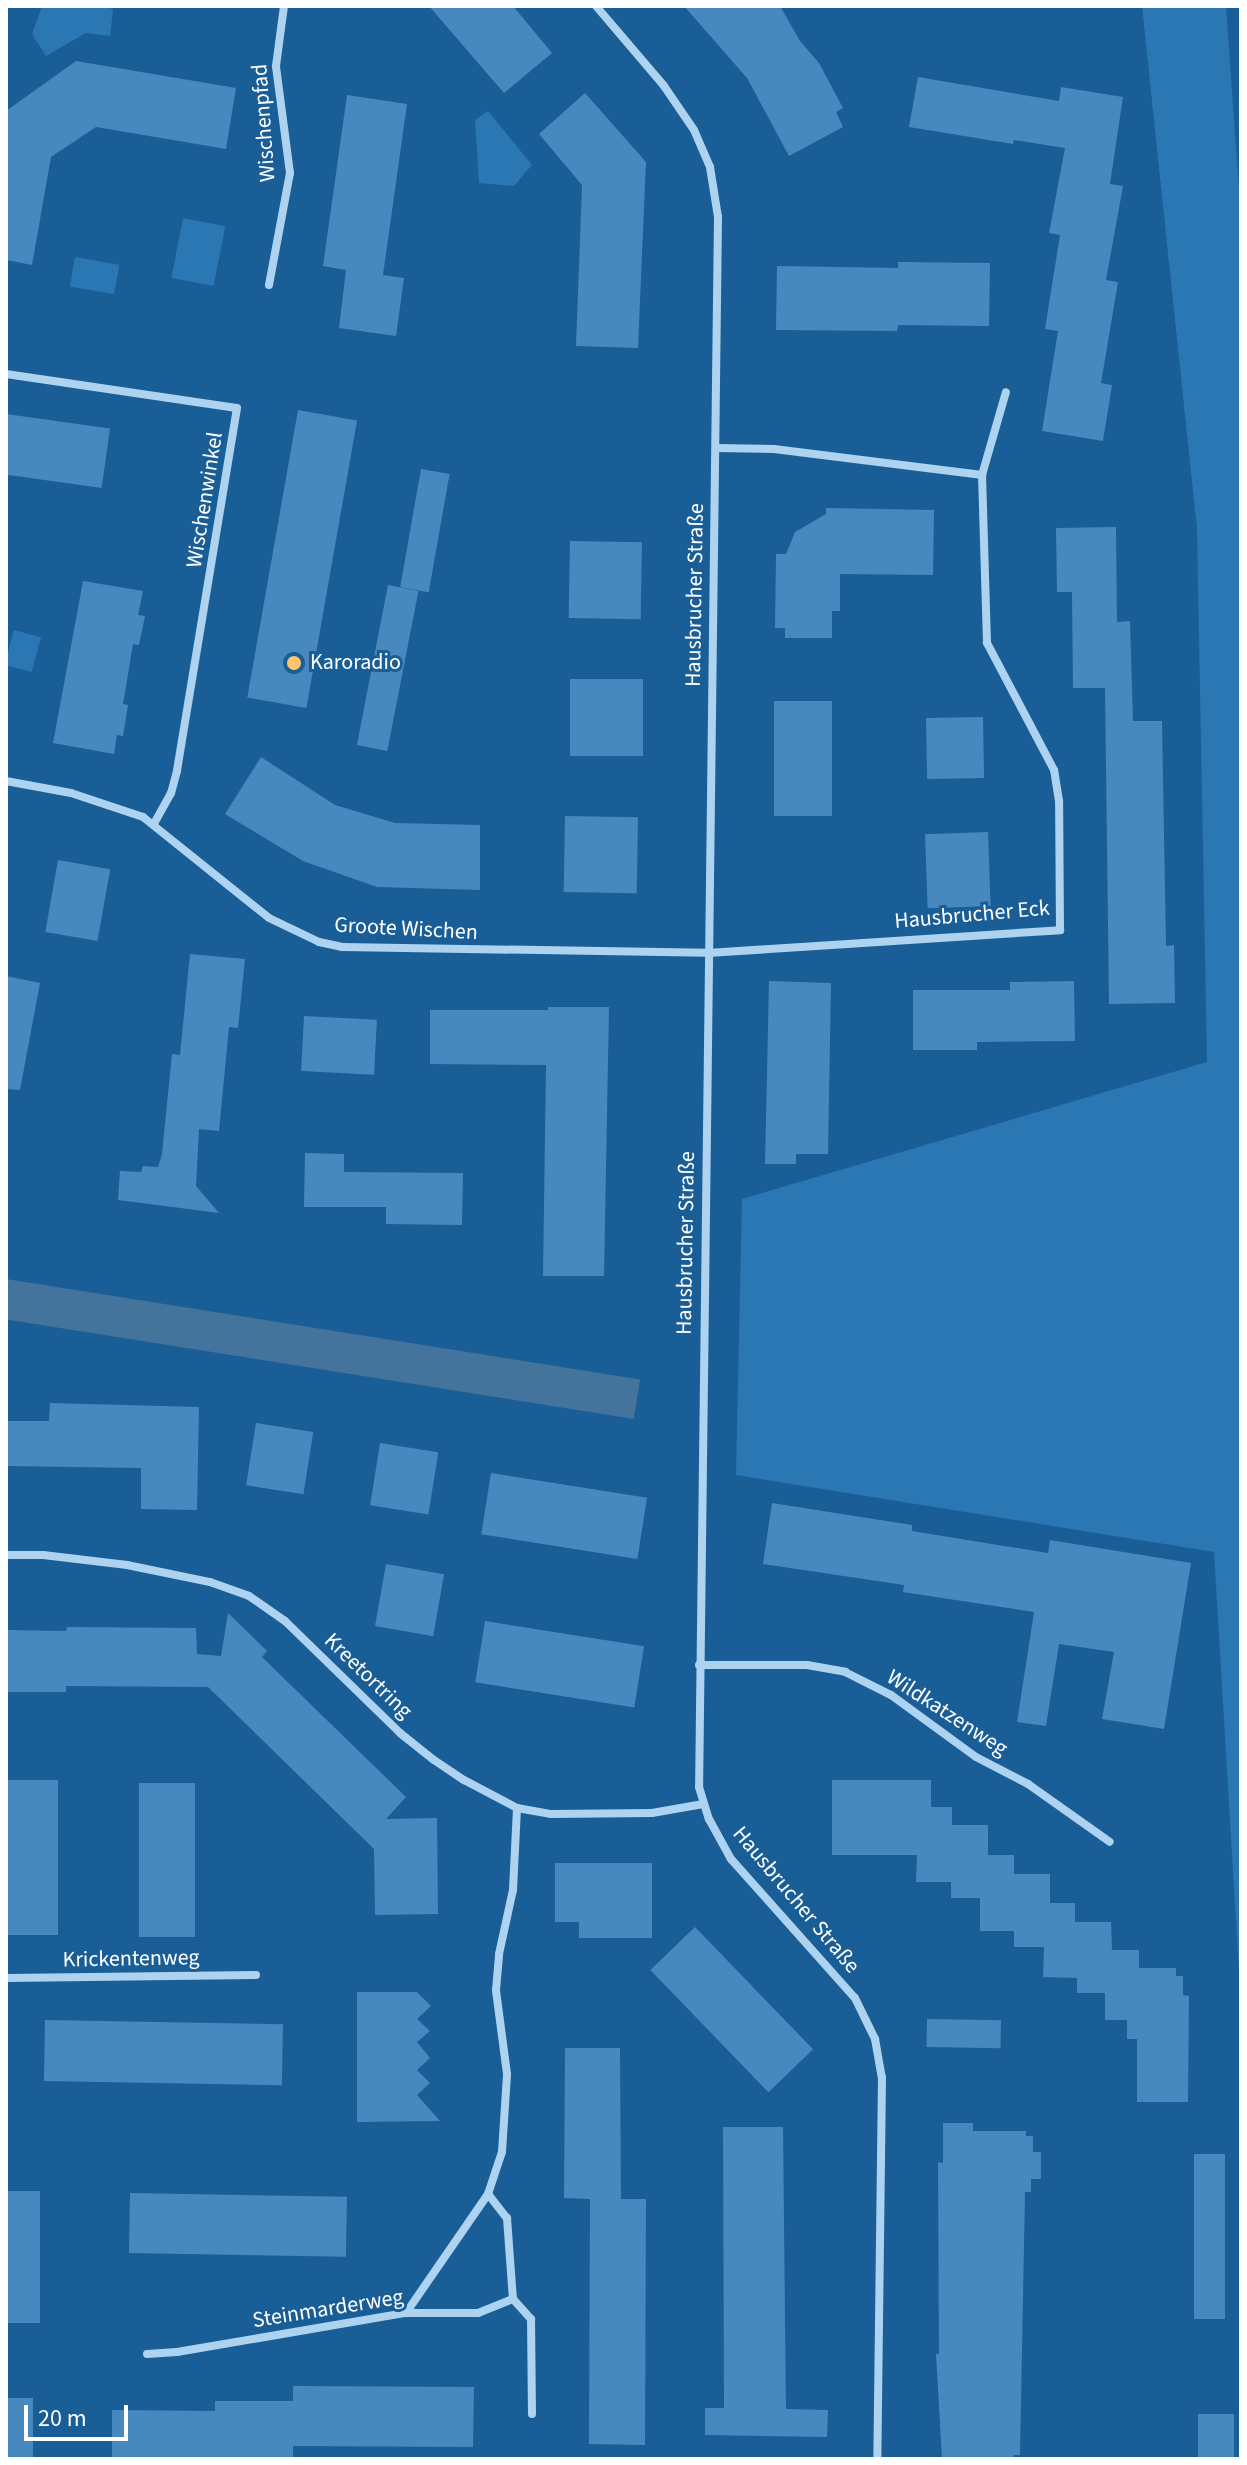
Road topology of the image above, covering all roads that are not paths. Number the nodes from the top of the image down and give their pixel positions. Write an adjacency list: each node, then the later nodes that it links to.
1 (284, 6): 3 (street, Wischenpfad)
2 (596, 6): 6 (street, Hausbrucher Straße)
3 (269, 285)
4 (6, 374): 9 (street, Wischenwinkel)
5 (1006, 392): 7 (street, Hausbrucher Eck)
6 (716, 448): 7 (street); 10 (street, Hausbrucher Straße)
7 (982, 475): 10 (street, Hausbrucher Eck)
8 (6, 781): 9 (street, Groote Wischen)
9 (154, 824): 10 (street, Groote Wischen)
10 (708, 953): 12 (street, Hausbrucher Straße)
11 (6, 1555): 14 (street, Kreetortring)
12 (699, 1665): 13 (street, Hausbrucher Straße); 15 (street, Wildkatzenweg)
13 (703, 1804): 14 (street, Kreetortring); 23 (street, Hausbrucher Straße)
14 (517, 1808): 18 (street)
15 (1110, 1842)
16 (256, 1975): 17 (street, Krickentenweg)
17 (6, 1978)
18 (488, 2194): 19 (street); 20 (street)
19 (513, 2299): 20 (street, Steinmarderweg); 22 (street)
20 (406, 2313): 21 (street, Steinmarderweg)
21 (147, 2354)
22 (532, 2414)
23 (877, 2459)

